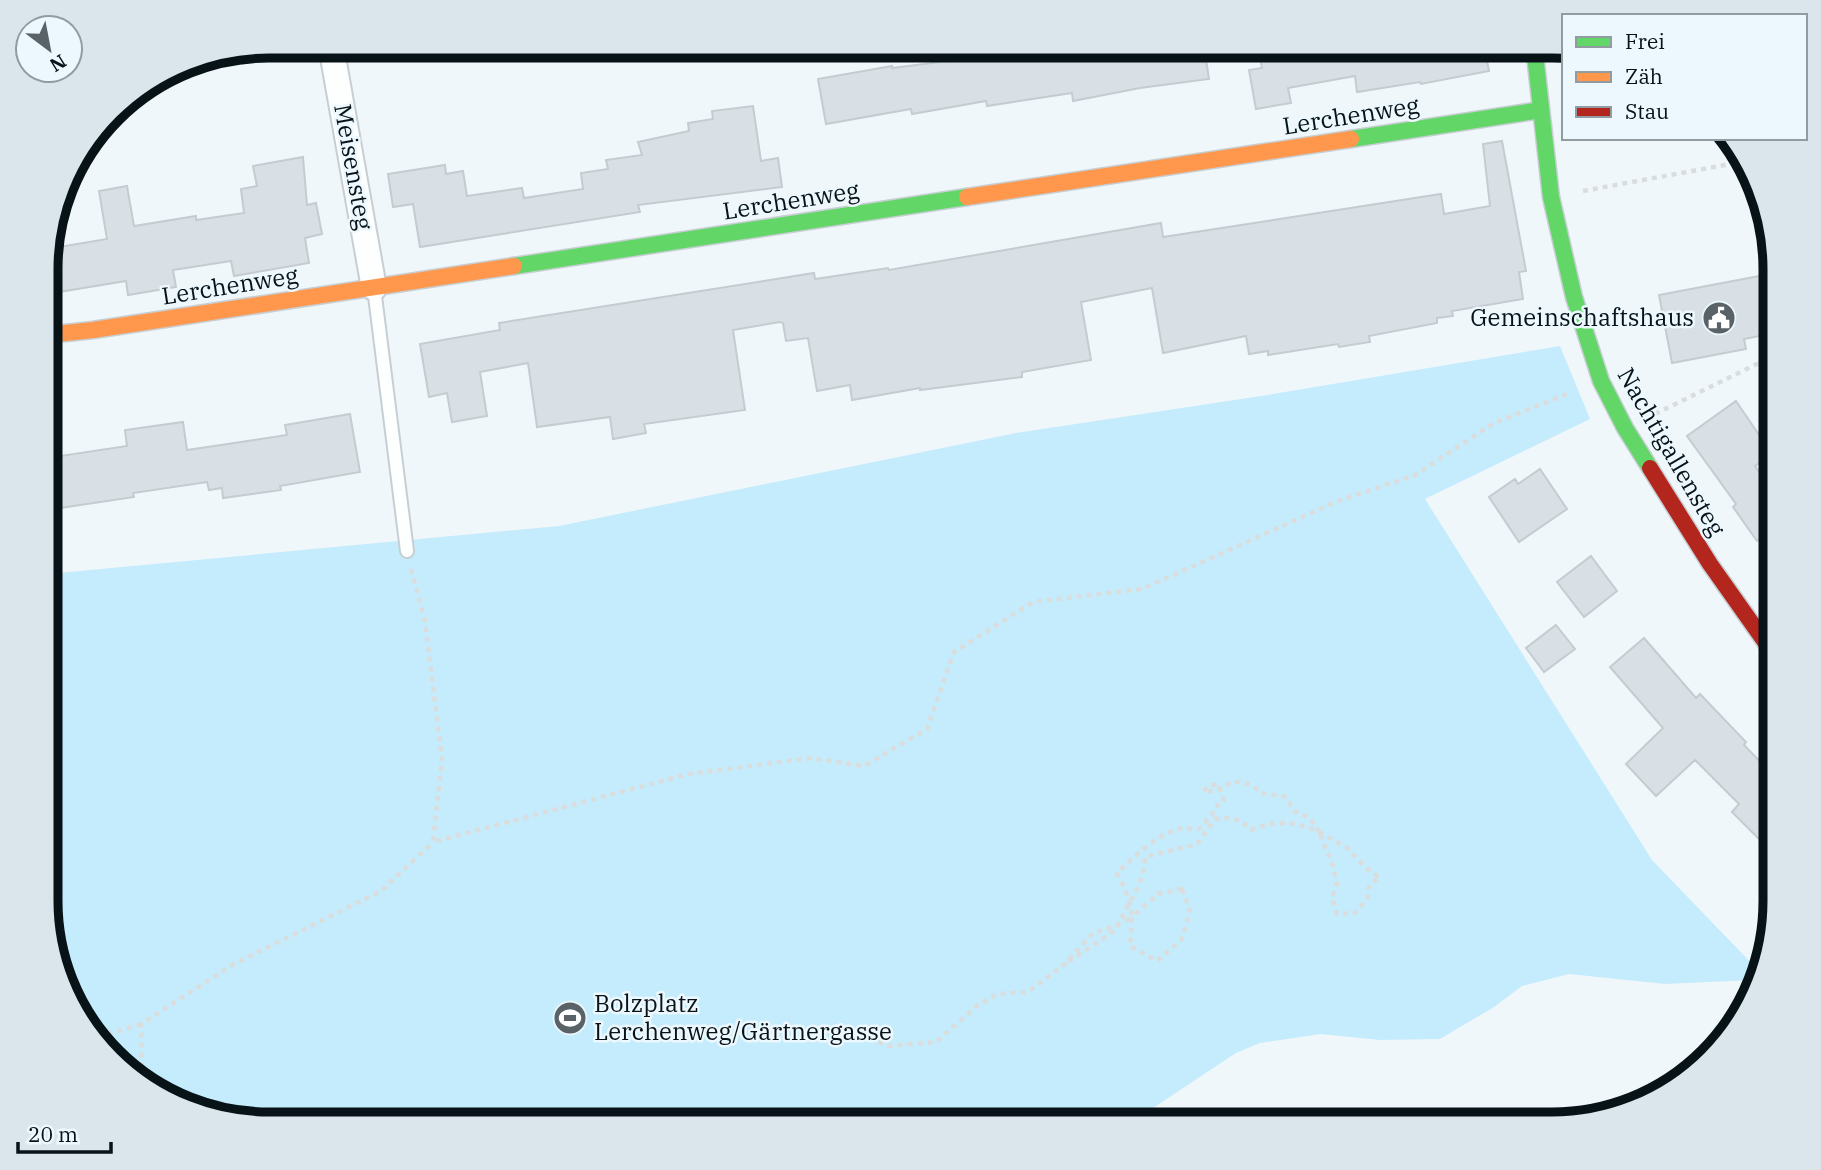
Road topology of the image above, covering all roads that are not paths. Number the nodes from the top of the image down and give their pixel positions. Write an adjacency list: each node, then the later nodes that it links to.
1 (333, 58): 4 (street, Meisensteg)
2 (1535, 58): 3 (street, Nachtigallensteg)
3 (1541, 110): 4 (street, Lerchenweg); 7 (street, Nachtigallensteg)
4 (374, 288): 5 (street, Lerchenweg); 6 (lane)
5 (58, 334)
6 (407, 551)
7 (1763, 639)

